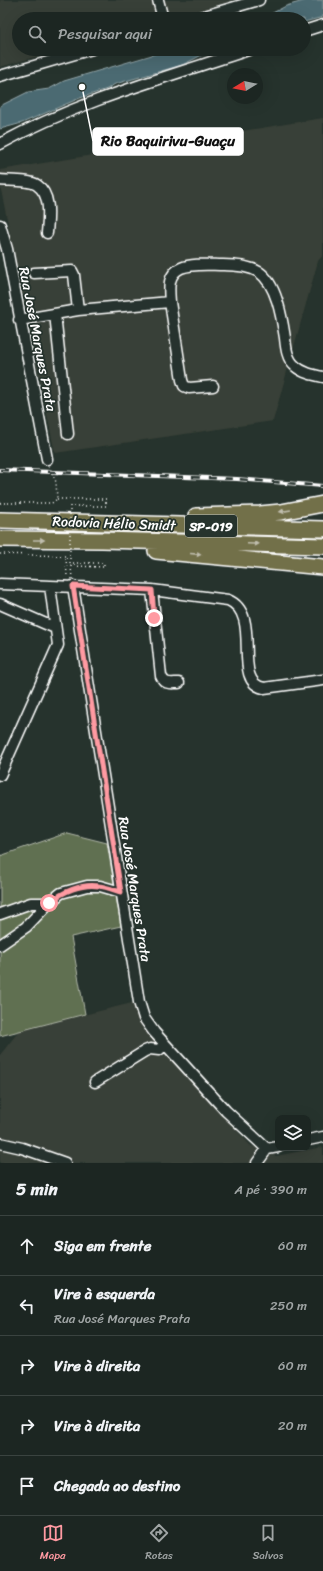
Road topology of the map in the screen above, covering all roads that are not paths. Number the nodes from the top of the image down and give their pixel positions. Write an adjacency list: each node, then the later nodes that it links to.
1 (158, 0): 3 (street)
2 (259, 0): 4 (street)
3 (161, 12)
4 (218, 12)
5 (323, 25): 6 (street)
6 (311, 29)
7 (68, 56): 9 (street)
8 (230, 56): 10 (street)
9 (0, 76)
10 (0, 144)
11 (0, 180): 13 (street)
12 (0, 225): 14 (street, Rua José Marques Prata)
13 (48, 233)
14 (3, 252): 19 (street, Rua José Marques Prata)
15 (34, 273): 17 (street)
16 (170, 302): 17 (street); 20 (street); 21 (street)
17 (78, 310): 18 (street)
18 (55, 314): 19 (street); 22 (street)
19 (19, 320): 23 (street, Rua José Marques Prata)
20 (323, 377)
21 (214, 386)
22 (68, 434)
23 (46, 459)
24 (323, 504): 26 (highway, one-way to 26)
25 (0, 520): 26 (highway, Rodovia Hélio Smidt / SP-019)
26 (100, 522): 27 (highway, Rodovia Hélio Smidt / SP-019)
27 (323, 529)
28 (0, 539): 29 (highway, Rodovia Hélio Smidt / SP-019, one-way to 29)
29 (102, 540): 30 (highway, Rodovia Hélio Smidt / SP-019, one-way to 30); 31 (highway, one-way to 31)
30 (323, 546)
31 (323, 567)
32 (73, 583): 34 (street); 35 (street); 41 (street, Rua José Marques Prata)
33 (0, 584): 34 (street)
34 (50, 586): 37 (street)
35 (152, 590): 38 (street); 39 (street)
36 (0, 604): 37 (street)
37 (55, 628): 40 (street)
38 (323, 680)
39 (179, 683)
40 (0, 775)
41 (121, 892): 42 (street); 45 (street, Rua José Marques Prata)
42 (49, 903): 43 (street); 44 (street)
43 (0, 914)
44 (0, 946)
45 (166, 1044): 46 (street); 51 (street, Rua José Marques Prata)
46 (95, 1082)
47 (323, 1137): 48 (street)
48 (311, 1139)
49 (0, 1143): 52 (street)
50 (275, 1147): 51 (street)
51 (267, 1149): 53 (street)
52 (65, 1163)
53 (257, 1163)

